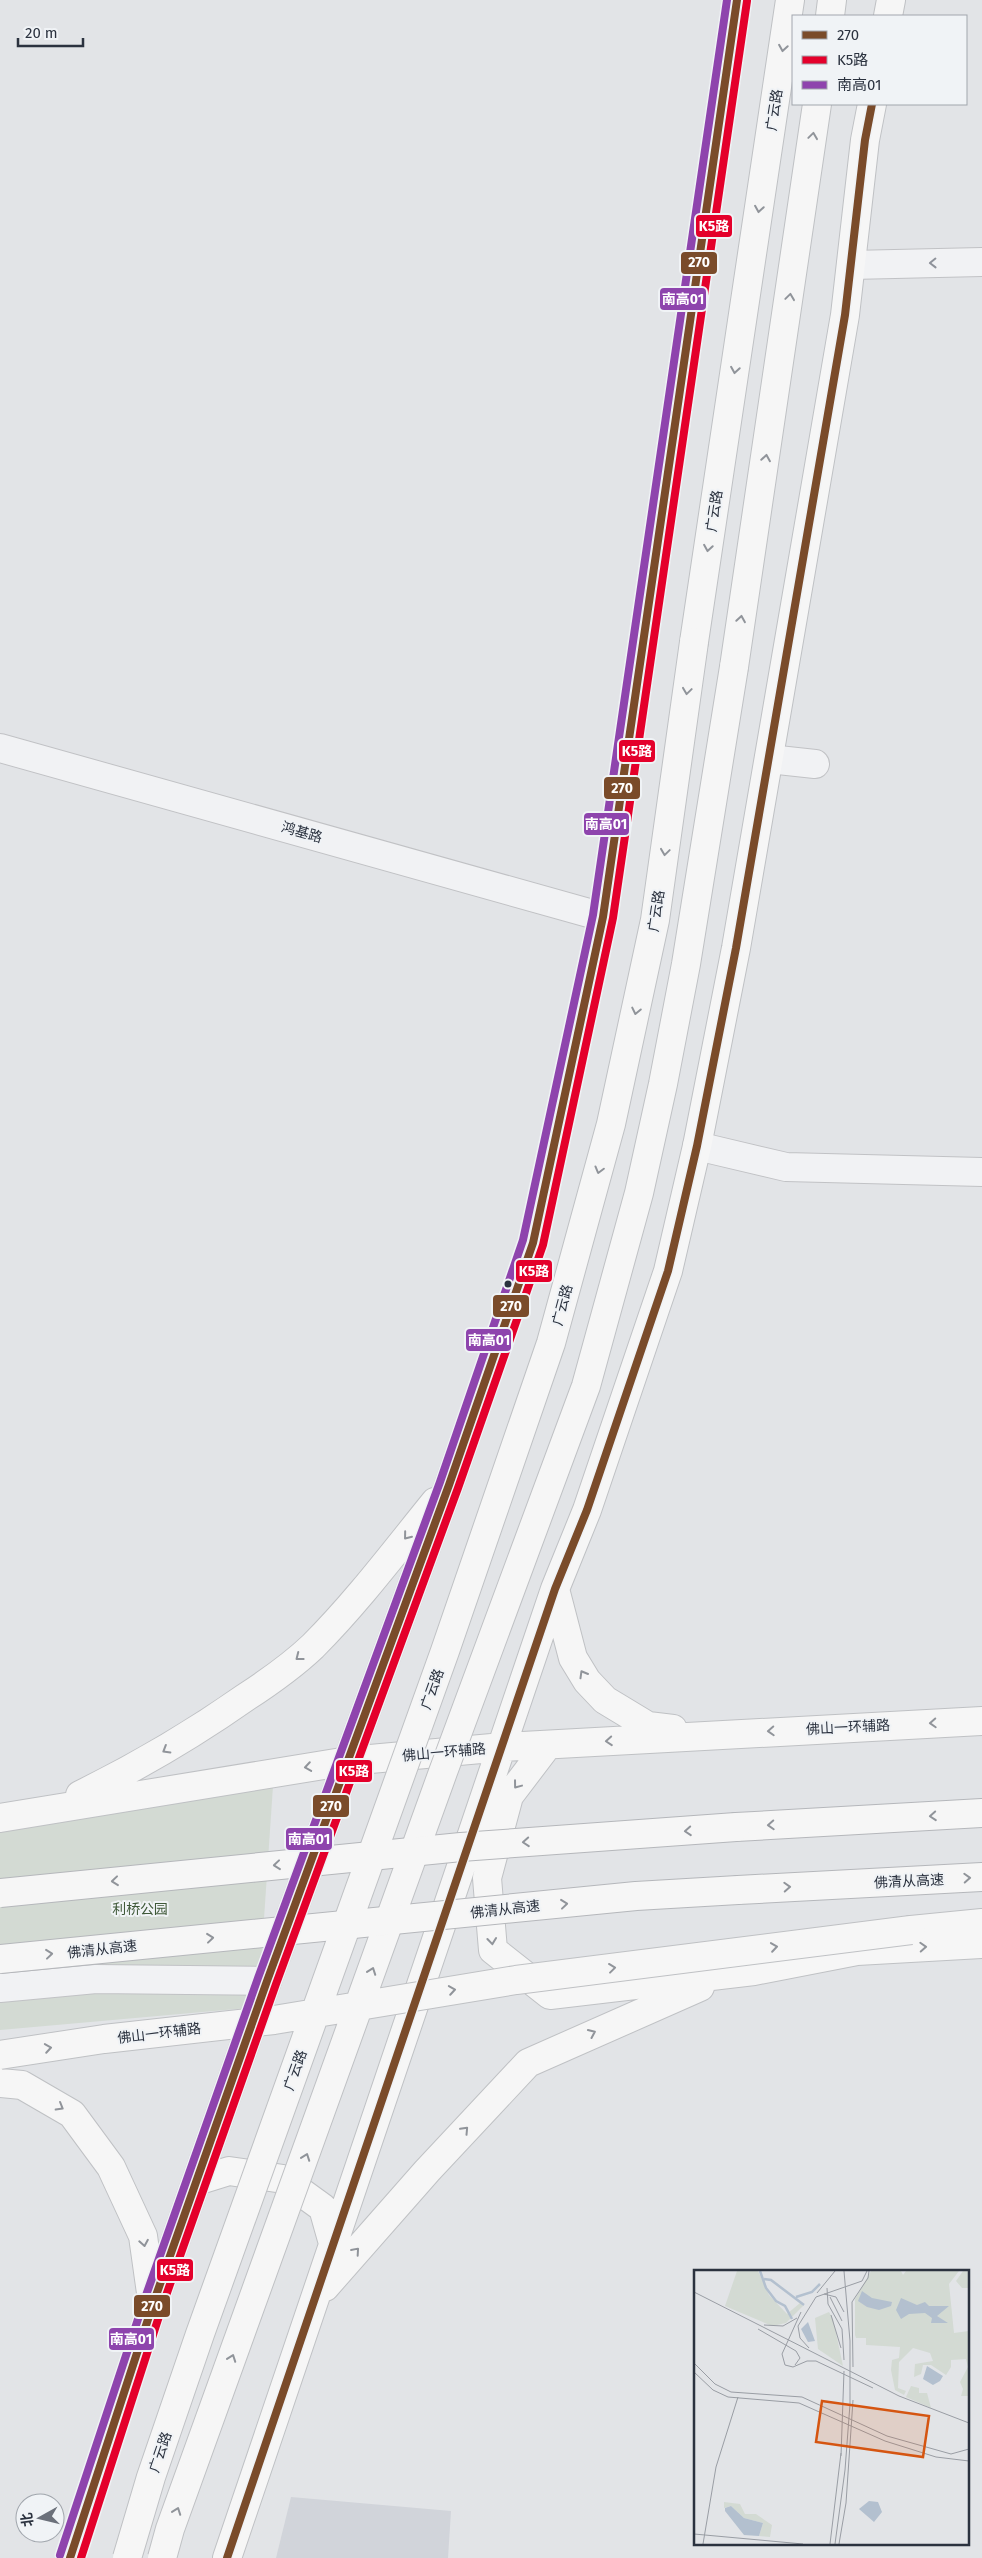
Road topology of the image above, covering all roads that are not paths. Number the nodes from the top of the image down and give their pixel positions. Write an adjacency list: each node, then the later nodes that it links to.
1 (737, 0): 14 (main road)
2 (790, 0): 42 (main road, 广云路, one-way to 42, bridge)
3 (832, 0): 5 (main road)
4 (890, 0): 6 (main road)
5 (830, 15)
6 (888, 15)
7 (817, 105): 43 (main road, one-way to 7, bridge)
8 (872, 105): 10 (main road)
9 (982, 262): 10 (street, one-way to 10)
10 (851, 264): 12 (main road)
11 (0, 748): 14 (street, 鸿基路)
12 (769, 759): 13 (street); 15 (main road)
13 (815, 764)
14 (603, 917): 17 (main road)
15 (697, 1146): 16 (street); 18 (main road)
16 (982, 1172)
17 (449, 1485): 23 (main road); 24 (main road, one-way to 24)
18 (555, 1589): 20 (main road, one-way to 18); 22 (main road)
19 (982, 1721): 20 (main road, 佛山一环辅路, one-way to 20)
20 (717, 1734): 21 (main road, 佛山一环辅路, one-way to 21)
21 (547, 1746): 22 (main road, 佛山一环辅路); 32 (main road, one-way to 32)
22 (503, 1747): 23 (main road, 佛山一环辅路); 38 (main road)
23 (348, 1761): 24 (main road, 佛山一环辅路, one-way to 24); 33 (main road)
24 (53, 1808): 26 (main road, 佛山一环辅路)
25 (982, 1813): 28 (main road, one-way to 28, bridge)
26 (0, 1818)
27 (982, 1877): 31 (main road, 佛清从高速, one-way to 27, bridge)
28 (0, 1893)
29 (982, 1923): 35 (main road, 佛山一环辅路, one-way to 29, bridge)
30 (982, 1944): 32 (main road, one-way to 30)
31 (0, 1959)
32 (754, 1971): 39 (main road, one-way to 32)
33 (267, 1981): 34 (street); 37 (main road)
34 (0, 1988)
35 (0, 2055)
36 (0, 2083): 40 (main road, one-way to 40)
37 (197, 2181): 38 (main road); 40 (main road)
38 (334, 2247): 39 (main road)
39 (313, 2301): 44 (main road)
40 (153, 2304): 41 (main road)
41 (70, 2558)
42 (127, 2558)
43 (162, 2558)
44 (227, 2558)

